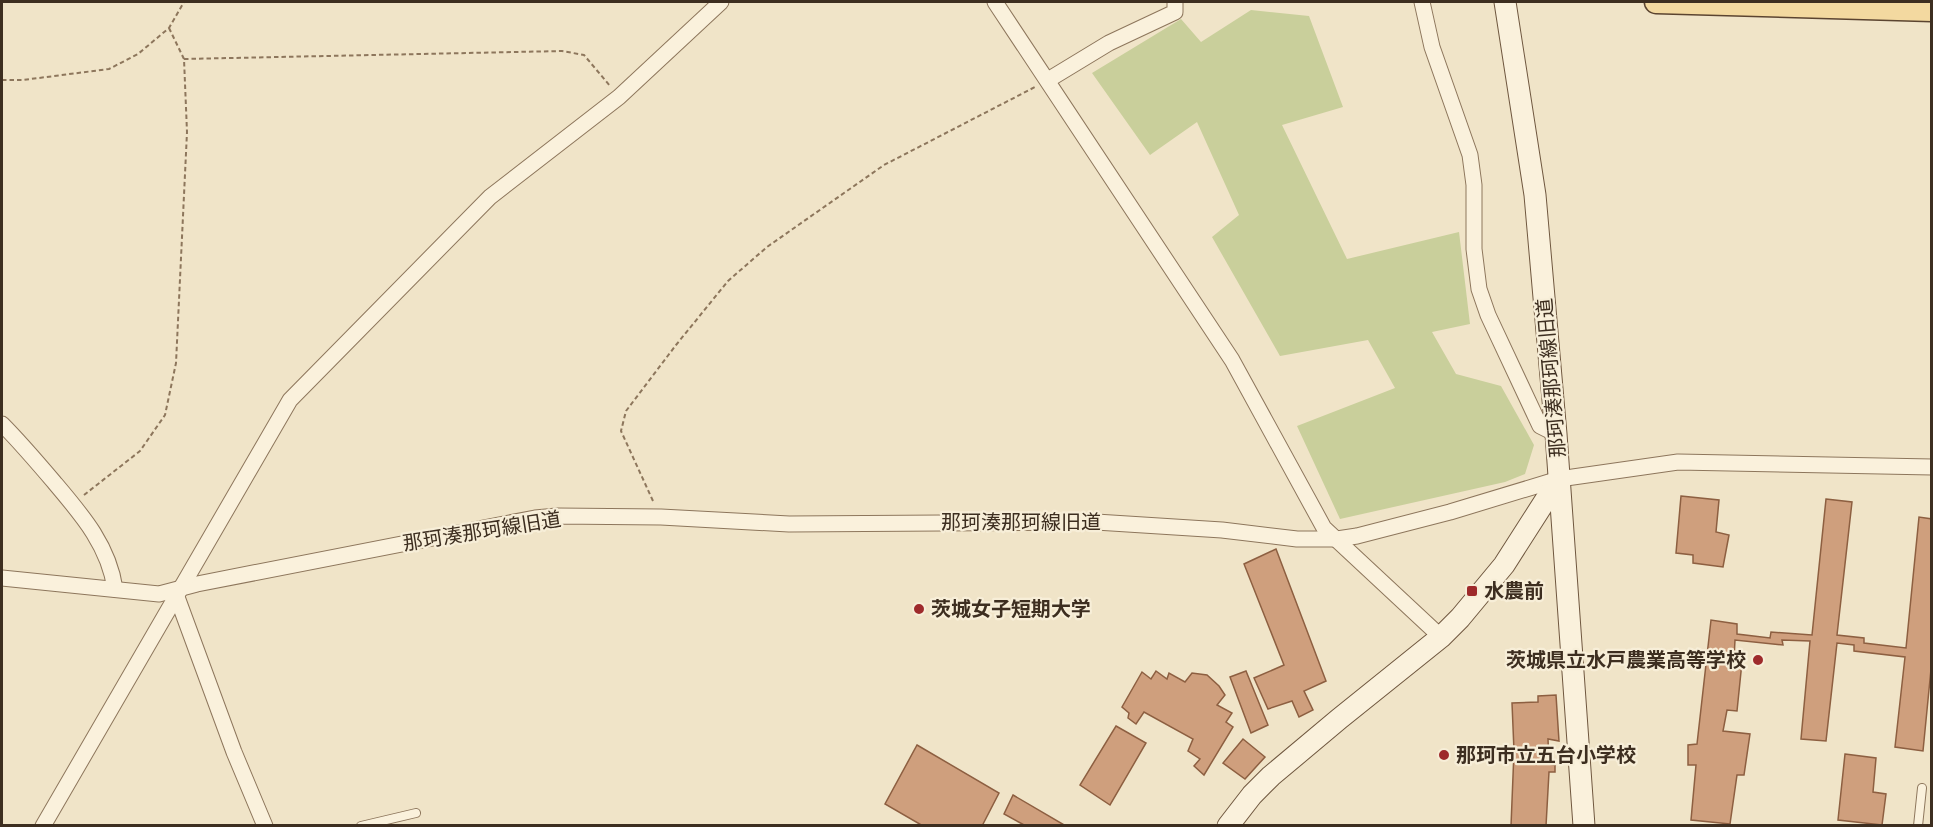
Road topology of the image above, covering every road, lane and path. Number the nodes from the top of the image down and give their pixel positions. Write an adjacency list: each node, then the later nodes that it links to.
1 (184, 2): 9 (path)
2 (721, 2): 13 (street)
3 (995, 2): 12 (street)
4 (1175, 2): 12 (street)
5 (1422, 2): 15 (street)
6 (1505, 2): 15 (street, 那珂湊那珂線旧道)
7 (1656, 2): 8 (main road)
8 (1932, 10)
9 (170, 28): 10 (path); 11 (path)
10 (184, 58): 13 (path); 18 (path)
11 (2, 80)
12 (1048, 80): 19 (path); 20 (street)
13 (619, 97): 23 (street)
14 (2, 423): 18 (street)
15 (1556, 434): 17 (street, 那珂湊那珂線旧道)
16 (1932, 466): 17 (street)
17 (1559, 479): 20 (street, 那珂湊那珂線旧道); 24 (street); 31 (street)
18 (73, 503): 22 (street)
19 (661, 517): 20 (street, 那珂湊那珂線旧道); 23 (street, 那珂湊那珂線旧道)
20 (1337, 539): 24 (street)
21 (2, 578): 22 (street, 那珂湊那珂線旧道)
22 (115, 589): 23 (street, 那珂湊那珂線旧道)
23 (180, 592): 27 (street); 28 (street)
24 (1441, 637): 30 (street)
25 (1922, 788): 32 (lane)
26 (416, 813): 29 (lane)
27 (43, 825)
28 (265, 825)
29 (361, 825)
30 (1228, 825)
31 (1584, 825)
32 (1918, 825)

